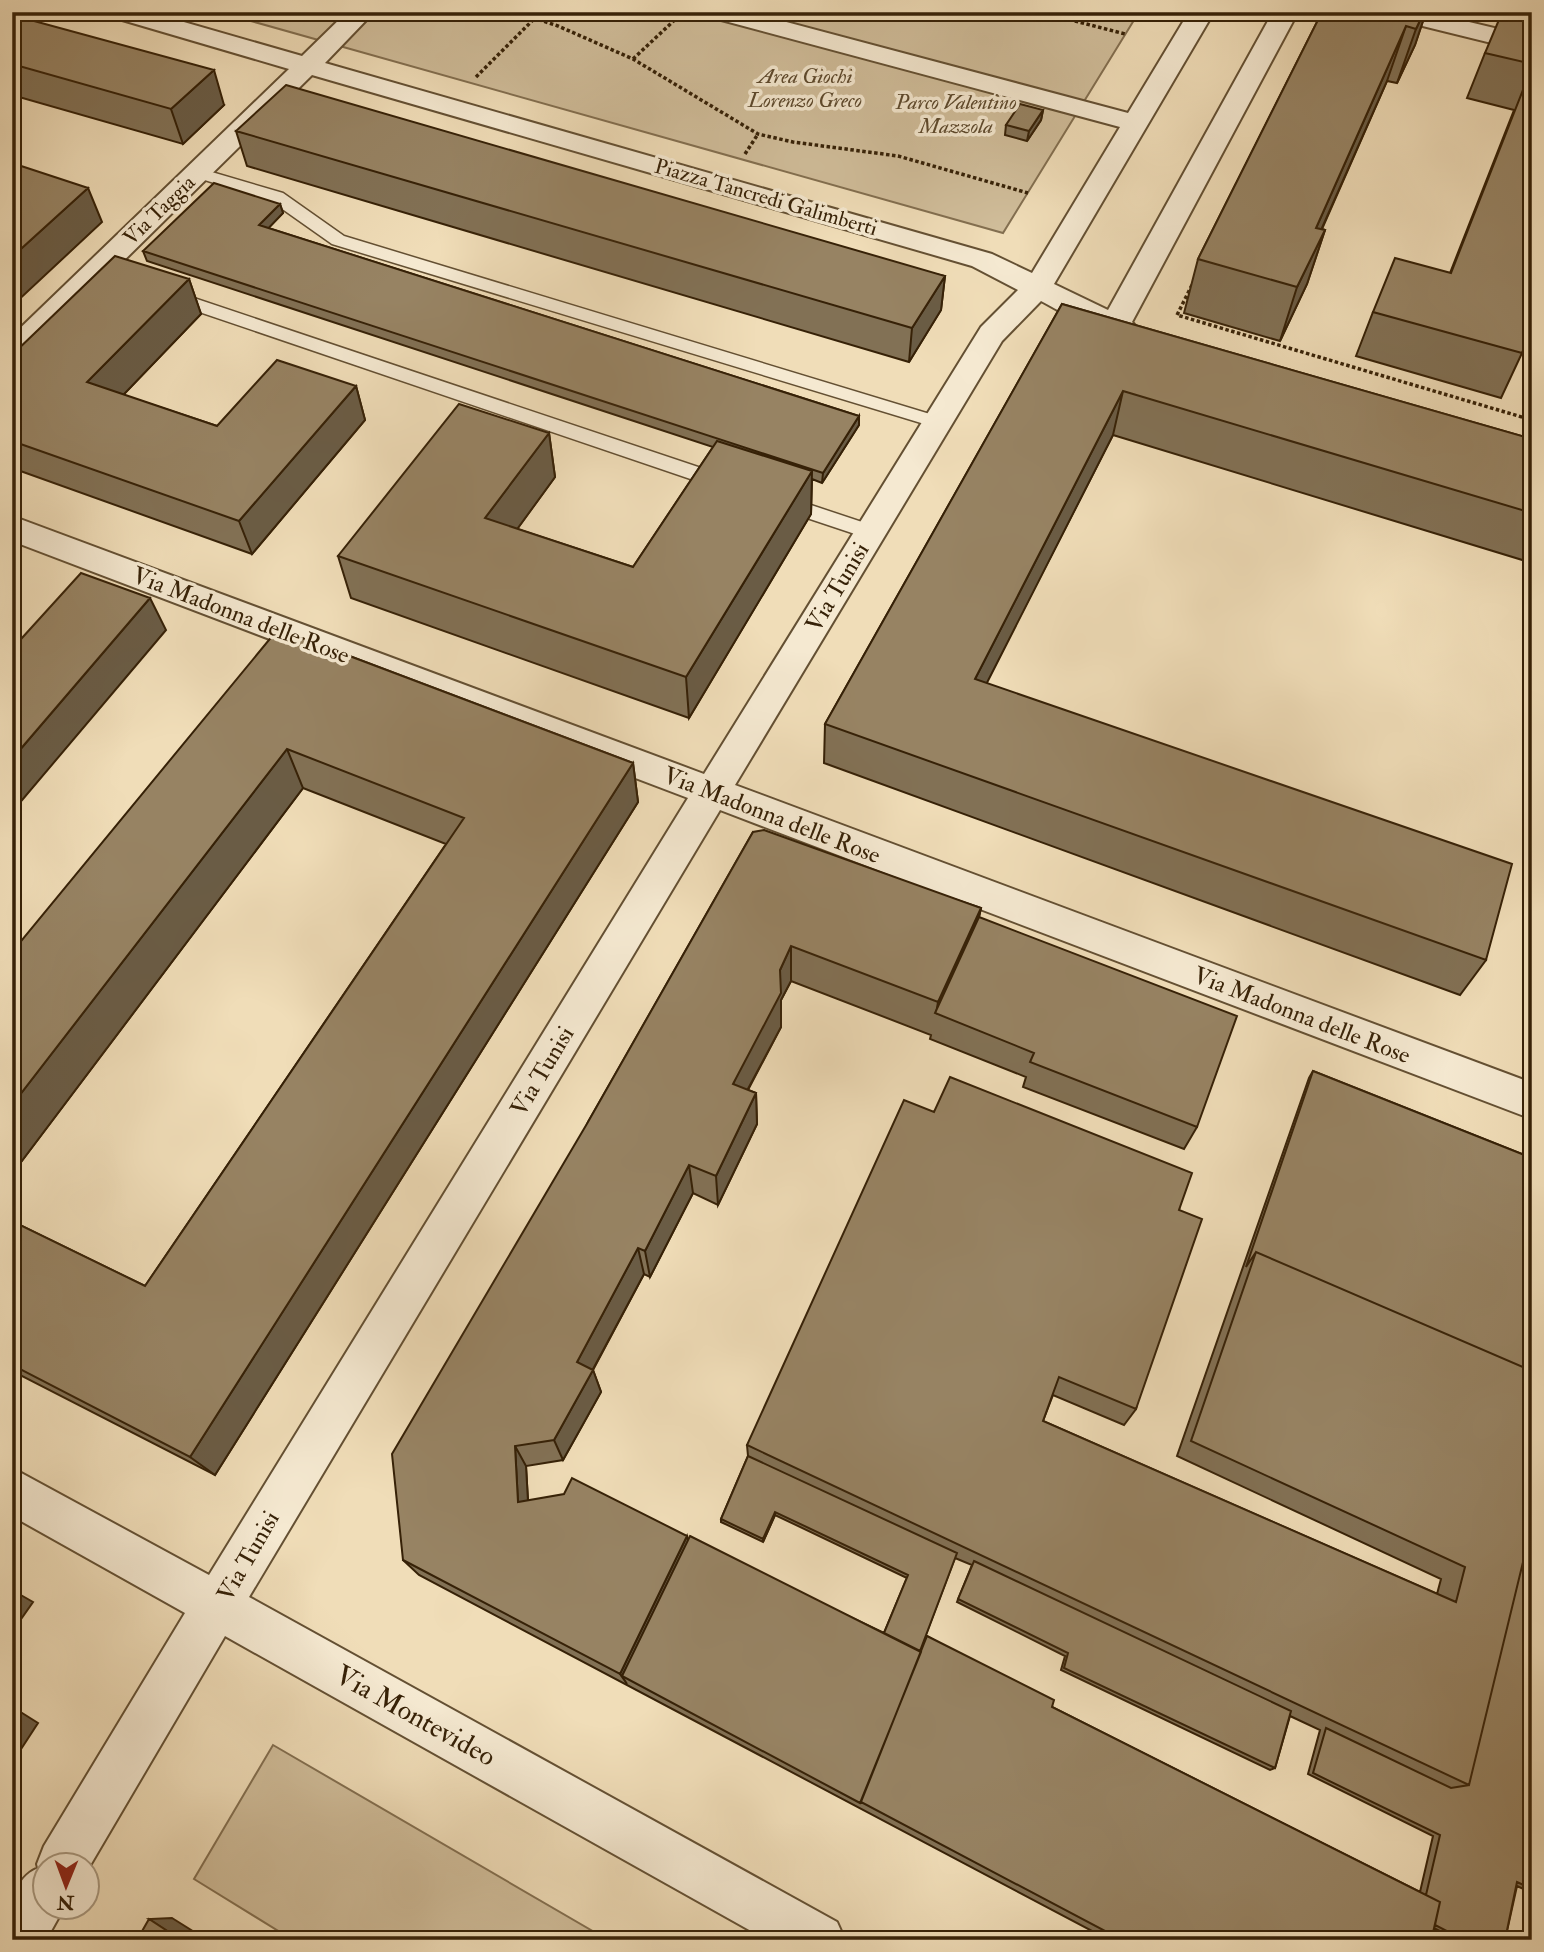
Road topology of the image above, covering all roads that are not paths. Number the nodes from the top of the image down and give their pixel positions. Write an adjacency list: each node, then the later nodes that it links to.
1 (121, 12): 8 (street, Piazza Tancredi Galimberti)
2 (362, 12): 8 (street)
3 (719, 12): 9 (street)
4 (1202, 12): 9 (street)
5 (1286, 12): 13 (street)
6 (1395, 12): 7 (street)
7 (1532, 45)
8 (306, 67): 10 (street, Via Taggia); 11 (street, Piazza Tancredi Galimberti)
9 (1136, 124): 11 (street)
10 (198, 173): 15 (street, Via Taggia); 16 (lane)
11 (1037, 288): 13 (street, Piazza Tancredi Galimberti); 16 (street, Via Tunisi)
12 (149, 289): 17 (lane)
13 (1114, 327): 14 (street, Piazza Tancredi Galimberti)
14 (1149, 338)
15 (12, 353)
16 (937, 422): 20 (street, Via Tunisi)
17 (739, 488)
18 (765, 497): 20 (lane)
19 (12, 528): 21 (street, Via Madonna delle Rose)
20 (870, 532): 21 (street, Via Tunisi)
21 (712, 792): 22 (street, Via Madonna delle Rose); 24 (street, Via Tunisi)
22 (1532, 1101)
23 (12, 1491): 24 (street, Via Montevideo)
24 (218, 1606): 25 (street, Via Tunisi); 28 (street, Via Montevideo)
25 (70, 1850)
26 (32, 1914): 27 (street)
27 (16, 1940)
28 (819, 1940)

